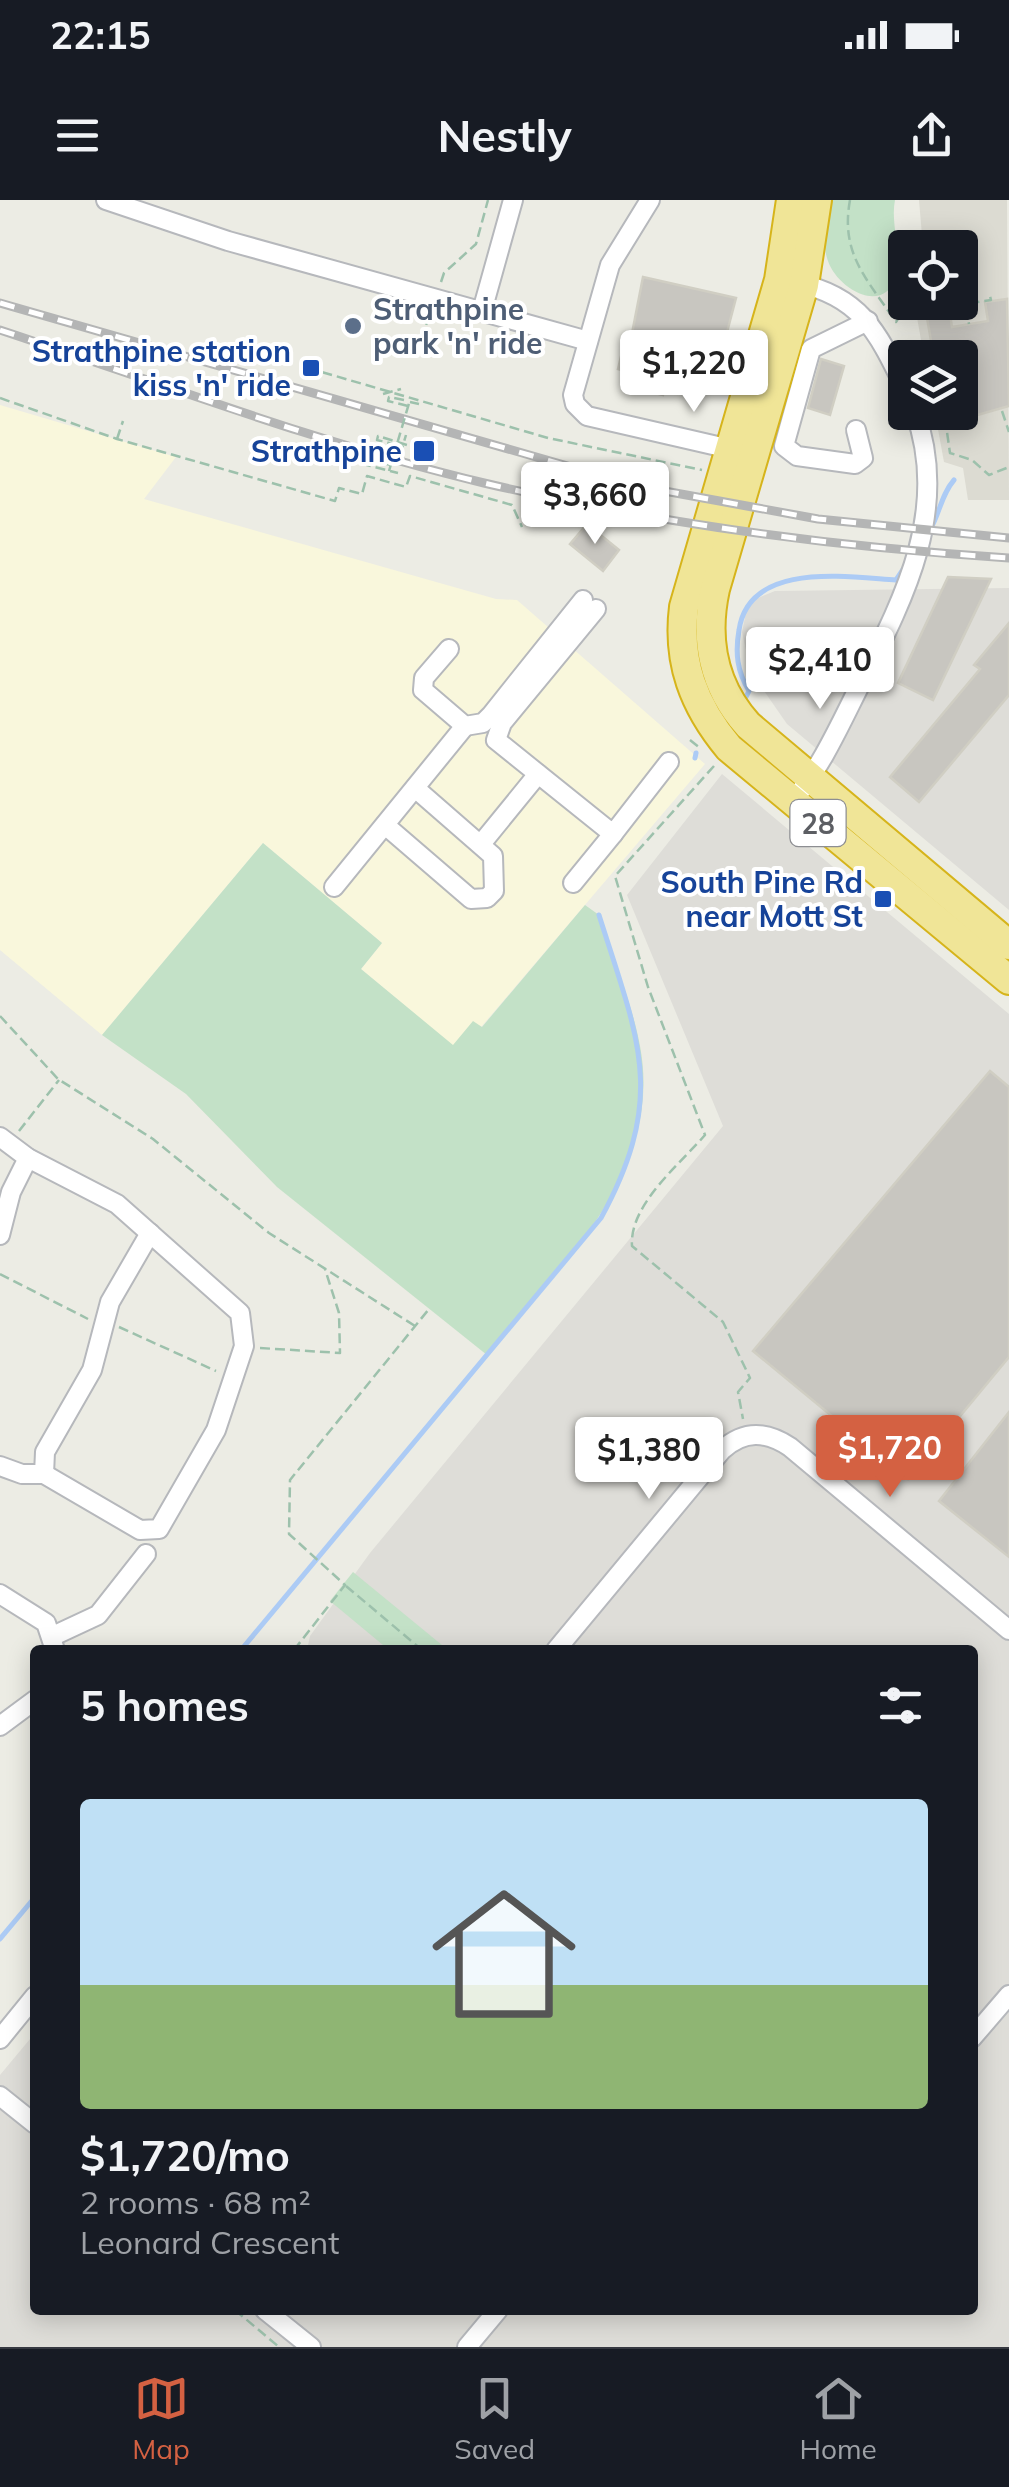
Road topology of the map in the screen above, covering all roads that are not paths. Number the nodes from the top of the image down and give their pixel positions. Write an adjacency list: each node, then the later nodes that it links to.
1 (106, 200): 6 (street)
2 (513, 200): 8 (street)
3 (650, 200): 10 (street)
4 (791, 200): 7 (highway, 28)
5 (817, 200): 7 (highway, 28)
6 (136, 204): 8 (street)
7 (792, 282): 9 (street); 14 (highway, 28)
8 (482, 311): 10 (street)
9 (868, 321): 11 (street); 12 (street)
10 (588, 340): 14 (street)
11 (888, 357)
12 (856, 430)
13 (920, 430): 21 (street)
14 (742, 451): 21 (highway, 28)
15 (590, 605): 17 (street)
16 (448, 649): 17 (street)
17 (481, 728): 19 (street); 20 (street)
18 (669, 762): 23 (street)
19 (538, 774): 23 (street); 24 (street)
20 (415, 788): 22 (street); 24 (street)
21 (801, 791): 27 (highway, 28); 28 (highway, 28)
22 (385, 825): 24 (street); 26 (street)
23 (612, 834): 25 (street)
24 (482, 844)
25 (573, 883)
26 (334, 887)
27 (1009, 945)
28 (1009, 980)
29 (6, 1141): 30 (street)
30 (28, 1158): 31 (street); 32 (street)
31 (150, 1233): 34 (street); 34 (street)
32 (0, 1235)
33 (0, 1466): 34 (street)
34 (44, 1474)
35 (146, 1554): 38 (street)
36 (0, 1594): 38 (street)
37 (1009, 1630): 39 (street)
38 (54, 1643)
39 (560, 1645)
40 (30, 1704): 41 (street)
41 (0, 1726)
42 (1009, 1995): 44 (street)
43 (30, 2002): 45 (street)
44 (978, 2031)
45 (0, 2039)
46 (0, 2096): 47 (street)
47 (30, 2120)
48 (271, 2315): 50 (street)
49 (494, 2315): 51 (street)
50 (311, 2347)
51 (467, 2347)

